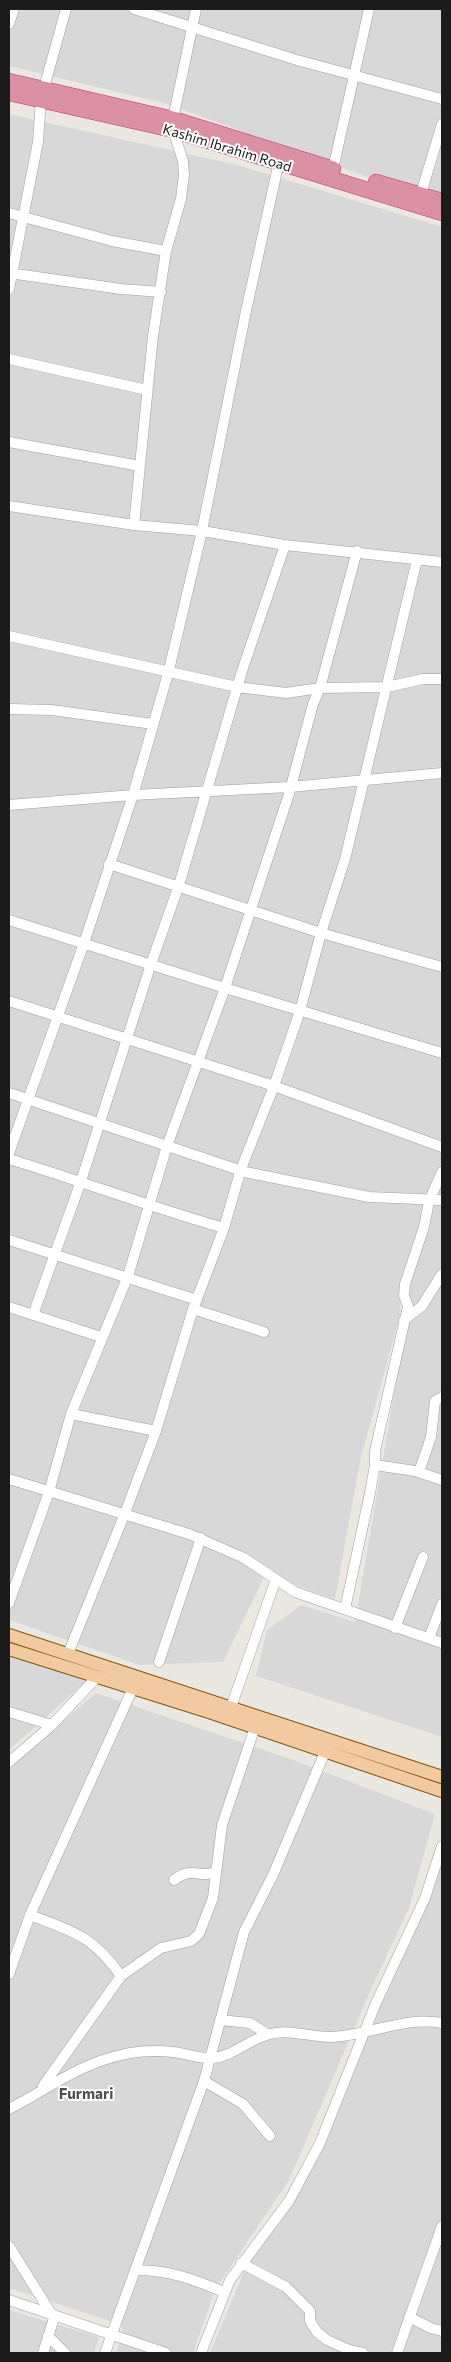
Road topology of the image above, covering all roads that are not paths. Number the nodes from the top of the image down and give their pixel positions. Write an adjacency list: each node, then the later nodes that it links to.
1 (14, 9): 6 (street)
2 (66, 9): 11 (street)
3 (134, 9): 7 (street)
4 (196, 9): 7 (street)
5 (369, 9): 8 (street)
6 (9, 24)
7 (193, 27): 8 (street); 13 (street)
8 (353, 74): 12 (street); 16 (street)
9 (9, 81): 11 (highway, Kashim Ibrahim Road)
10 (9, 93): 11 (highway, Kashim Ibrahim Road)
11 (42, 94): 13 (highway, Kashim Ibrahim Road); 21 (street)
12 (442, 99)
13 (173, 124): 15 (highway, Kashim Ibrahim Road); 22 (street)
14 (442, 124): 17 (street)
15 (280, 158): 16 (highway, Kashim Ibrahim Road); 17 (highway, Kashim Ibrahim Road); 32 (street)
16 (333, 169): 17 (highway, Kashim Ibrahim Road)
17 (420, 200): 18 (highway, Kashim Ibrahim Road); 20 (highway, Kashim Ibrahim Road)
18 (442, 201)
19 (9, 213): 21 (street)
20 (442, 213)
21 (24, 216): 22 (street); 23 (street)
22 (166, 251): 25 (street)
23 (10, 273): 24 (street); 25 (street)
24 (9, 289)
25 (160, 292): 27 (street)
26 (9, 359): 27 (street)
27 (147, 390): 29 (street)
28 (9, 442): 29 (street)
29 (140, 466): 31 (street)
30 (9, 506): 31 (street)
31 (134, 525): 32 (street)
32 (202, 531): 33 (street); 38 (street)
33 (285, 545): 34 (street); 40 (street)
34 (357, 551): 35 (street); 42 (street)
35 (417, 560): 36 (street); 41 (street)
36 (442, 562)
37 (9, 636): 38 (street)
38 (169, 670): 40 (street); 44 (street)
39 (442, 679): 41 (street)
40 (237, 687): 42 (street); 48 (street)
41 (387, 687): 42 (street); 46 (street)
42 (320, 688): 47 (street)
43 (9, 709): 44 (street)
44 (153, 724): 49 (street)
45 (442, 773): 46 (street)
46 (365, 778): 47 (street); 55 (street)
47 (290, 787): 48 (street); 53 (street)
48 (205, 793): 49 (street); 52 (street)
49 (133, 795): 50 (street); 51 (street)
50 (9, 805)
51 (109, 864): 52 (street); 56 (street)
52 (179, 885): 53 (street); 57 (street)
53 (250, 910): 55 (street); 59 (street)
54 (9, 920): 56 (street)
55 (321, 933): 58 (street); 61 (street)
56 (84, 943): 57 (street); 62 (street)
57 (151, 964): 59 (street); 63 (street)
58 (442, 967)
59 (225, 988): 61 (street); 65 (street)
60 (9, 1001): 62 (street)
61 (300, 1011): 64 (street); 66 (street)
62 (58, 1018): 63 (street); 68 (street)
63 (126, 1038): 65 (street); 69 (street)
64 (442, 1053)
65 (197, 1062): 66 (street); 70 (street)
66 (274, 1086): 71 (street); 74 (street)
67 (9, 1094): 68 (street)
68 (26, 1100): 69 (street); 72 (street)
69 (99, 1123): 70 (street); 76 (street)
70 (167, 1146): 74 (street); 79 (street)
71 (442, 1147)
72 (9, 1153)
73 (9, 1159): 76 (street)
74 (240, 1169): 78 (street); 80 (street)
75 (442, 1172): 78 (street)
76 (81, 1181): 79 (street); 82 (street)
77 (442, 1200): 78 (street)
78 (429, 1201): 88 (street)
79 (149, 1206): 80 (street); 83 (street)
80 (224, 1228): 85 (street)
81 (9, 1240): 82 (street)
82 (54, 1254): 83 (street); 87 (street)
83 (128, 1276): 85 (street); 90 (street)
84 (440, 1280): 88 (street)
85 (195, 1304): 89 (street); 93 (street)
86 (9, 1307): 87 (street)
87 (33, 1316): 90 (street)
88 (404, 1320): 94 (street)
89 (264, 1332)
90 (101, 1337): 92 (street)
91 (442, 1398): 95 (street)
92 (71, 1414): 93 (street); 98 (street)
93 (156, 1431): 99 (street)
94 (375, 1465): 95 (street); 105 (street)
95 (419, 1472): 97 (street)
96 (9, 1479): 98 (street)
97 (442, 1480)
98 (49, 1492): 99 (street); 103 (street)
99 (125, 1513): 100 (street); 111 (street)
100 (201, 1538): 102 (street); 112 (street)
101 (423, 1557): 106 (street)
102 (276, 1579): 105 (street); 116 (street)
103 (9, 1603)
104 (442, 1604): 108 (street)
105 (345, 1609): 106 (street)
106 (395, 1628): 108 (street)
107 (9, 1634): 111 (main road)
108 (429, 1638): 109 (street)
109 (442, 1643)
110 (9, 1649): 113 (main road)
111 (68, 1654): 116 (main road)
112 (159, 1662)
113 (98, 1677): 114 (main road); 117 (street)
114 (133, 1688): 116 (main road); 126 (street)
115 (9, 1712): 117 (street)
116 (229, 1713): 118 (main road); 121 (main road)
117 (52, 1725): 120 (street)
118 (255, 1728): 119 (main road); 124 (street)
119 (326, 1752): 122 (main road); 129 (street)
120 (9, 1762)
121 (442, 1777)
122 (442, 1790)
123 (442, 1846): 131 (street)
124 (216, 1871): 125 (street); 128 (street)
125 (174, 1880)
126 (30, 1915): 127 (street); 128 (street)
127 (9, 1974)
128 (121, 1976): 135 (street)
129 (220, 2020): 132 (street); 133 (street)
130 (442, 2023): 131 (street)
131 (364, 2033): 132 (street); 140 (street)
132 (267, 2034): 133 (street)
133 (210, 2058): 134 (street); 135 (street)
134 (204, 2081): 137 (street); 141 (street)
135 (40, 2091): 136 (street)
136 (9, 2108)
137 (270, 2136)
138 (442, 2226): 145 (street)
139 (9, 2246): 144 (street)
140 (241, 2263): 142 (street); 154 (street)
141 (134, 2270): 142 (street); 147 (street)
142 (224, 2292): 153 (street)
143 (9, 2300): 144 (street)
144 (54, 2315): 147 (street); 148 (street)
145 (409, 2318): 146 (street); 155 (street)
146 (442, 2331)
147 (112, 2335): 151 (street); 152 (street)
148 (48, 2336): 149 (street); 150 (street)
149 (43, 2353)
150 (66, 2353)
151 (105, 2353)
152 (166, 2353)
153 (201, 2353)
154 (363, 2353)
155 (397, 2353)

